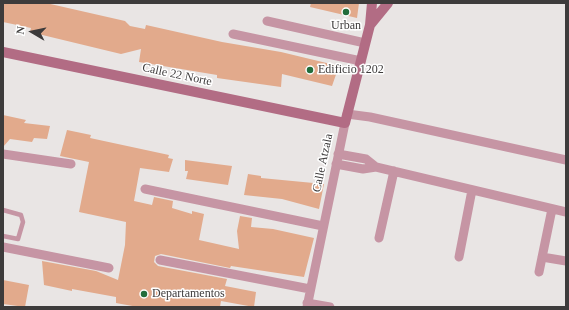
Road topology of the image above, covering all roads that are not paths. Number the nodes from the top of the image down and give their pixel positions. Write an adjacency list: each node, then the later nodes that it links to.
1 (372, 3): 4 (street, Calle Atzala)
2 (388, 3): 4 (street, Calle Atzala)
3 (268, 21): 6 (street)
4 (370, 25): 6 (street, Calle Atzala)
5 (233, 34): 8 (street)
6 (365, 43): 8 (street, Calle Atzala)
7 (3, 52): 9 (street, Calle 22 Norte)
8 (361, 61): 9 (street, Calle Atzala)
9 (346, 118): 11 (street, Calle Atzala); 12 (street)
10 (3, 154): 13 (street)
11 (338, 154): 14 (street, Calle Atzala); 15 (street)
12 (566, 160)
13 (71, 164)
14 (336, 164): 15 (street); 22 (street, Calle Atzala)
15 (376, 167): 16 (street)
16 (394, 171): 18 (street); 24 (street)
17 (145, 189): 22 (street)
18 (472, 190): 19 (street); 26 (street)
19 (552, 209): 21 (street); 27 (street)
20 (3, 210): 23 (lane)
21 (566, 212)
22 (323, 226): 32 (street, Calle Atzala)
23 (3, 236)
24 (379, 238)
25 (3, 247): 30 (street)
26 (459, 257)
27 (542, 257): 29 (street); 31 (street)
28 (160, 260): 32 (street)
29 (566, 261)
30 (109, 268)
31 (539, 272)
32 (310, 290): 33 (street, Calle Atzala)
33 (307, 305): 34 (street)
34 (330, 307)

